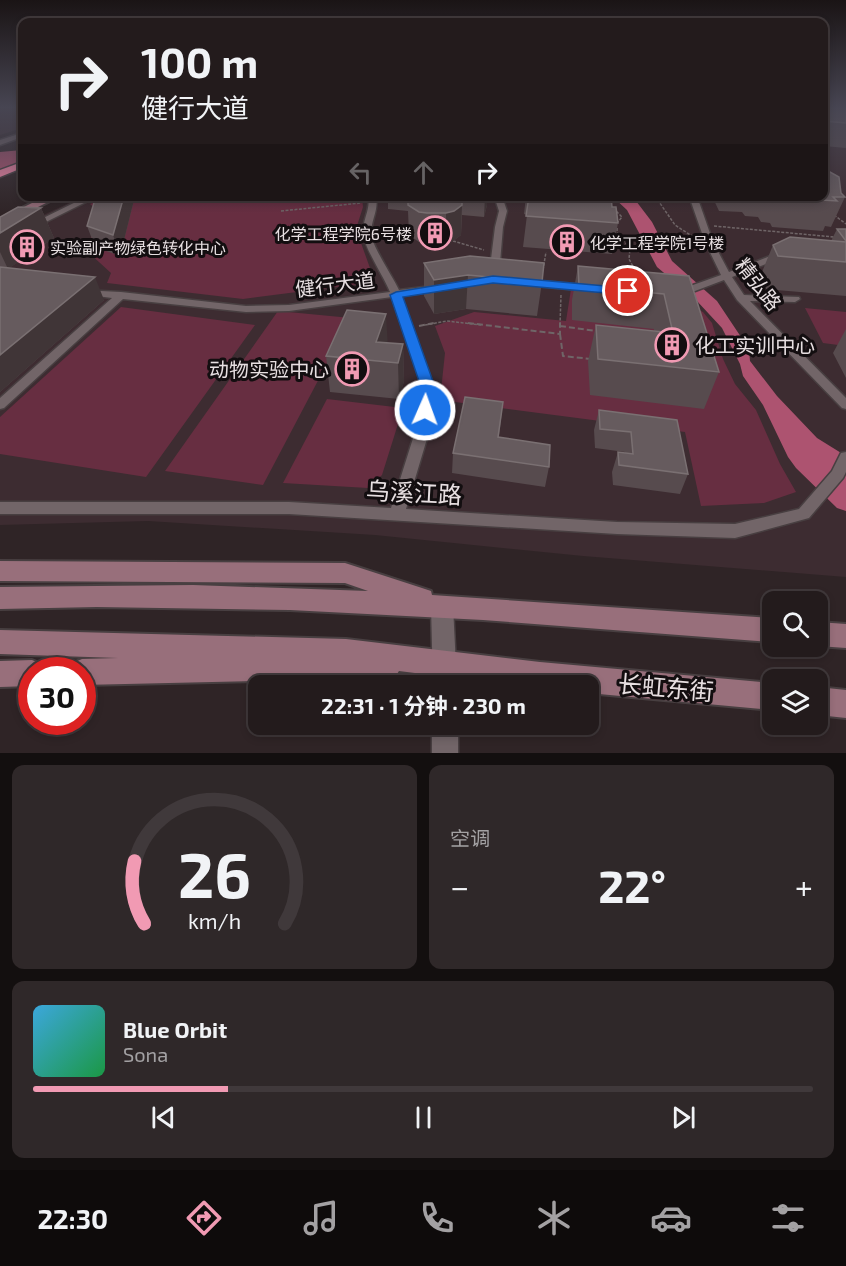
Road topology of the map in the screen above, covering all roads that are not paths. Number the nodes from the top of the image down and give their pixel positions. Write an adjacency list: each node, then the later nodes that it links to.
1 (18, 159): 2 (highway)
2 (0, 166)
3 (18, 167): 4 (highway)
4 (0, 174)
5 (32, 201): 11 (main road)
6 (45, 201): 12 (main road)
7 (85, 201): 13 (street)
8 (373, 201): 21 (street)
9 (500, 201): 17 (street)
10 (695, 201): 15 (street, 精弘路)
11 (0, 216)
12 (0, 223)
13 (19, 234)
14 (787, 253): 15 (street)
15 (726, 275): 18 (street); 22 (street, 精弘路)
16 (453, 286): 21 (street, 健行大道)
17 (605, 290)
18 (668, 291)
19 (79, 292): 20 (street, 健行大道)
20 (121, 295): 21 (street, 健行大道); 24 (street)
21 (396, 295): 28 (street)
22 (741, 298): 23 (street); 25 (street, 精弘路)
23 (795, 299)
24 (0, 405)
25 (846, 405)
26 (846, 457): 28 (street, 乌溪江路)
27 (0, 508): 28 (street, 乌溪江路)
28 (397, 515)
29 (0, 571): 31 (main road)
30 (0, 598): 31 (main road)
31 (442, 606): 32 (main road); 39 (street)
32 (762, 629)
33 (828, 635): 34 (main road)
34 (846, 636)
35 (0, 642): 39 (main road, 长虹东街)
36 (96, 672): 39 (main road)
37 (18, 673): 38 (main road)
38 (0, 674)
39 (445, 675)
40 (599, 685): 41 (main road, 长虹东街)
41 (762, 696)
42 (828, 702): 43 (main road)
43 (846, 704)
44 (445, 735): 45 (street)
45 (445, 753)

